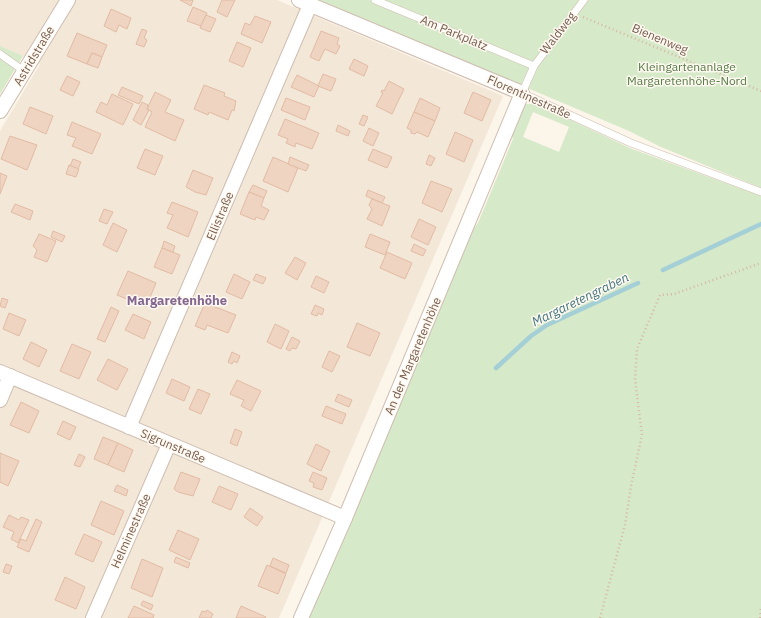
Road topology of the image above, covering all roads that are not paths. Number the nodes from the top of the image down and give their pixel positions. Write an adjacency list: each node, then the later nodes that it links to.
1 (68, 0): 7 (street, Astridstraße)
2 (375, 0): 6 (lane, Am Parkplatz)
3 (584, 0): 6 (lane, Waldweg)
4 (304, 2): 8 (street, Florentinestraße); 13 (street, Ellistraße)
5 (0, 54): 7 (lane)
6 (534, 66): 8 (lane, Waldweg)
7 (24, 71): 9 (street, Astridstraße)
8 (522, 93): 10 (lane, Florentinestraße); 15 (street, An der Margaretenhöhe)
9 (0, 111)
10 (761, 192)
11 (5, 374): 12 (street); 13 (street, Sigrunstraße)
12 (0, 400)
13 (129, 427): 14 (street, Sigrunstraße)
14 (169, 444): 15 (street, Sigrunstraße); 16 (street, Helminestraße)
15 (345, 518): 17 (street, An der Margaretenhöhe)
16 (93, 618)
17 (301, 618)

